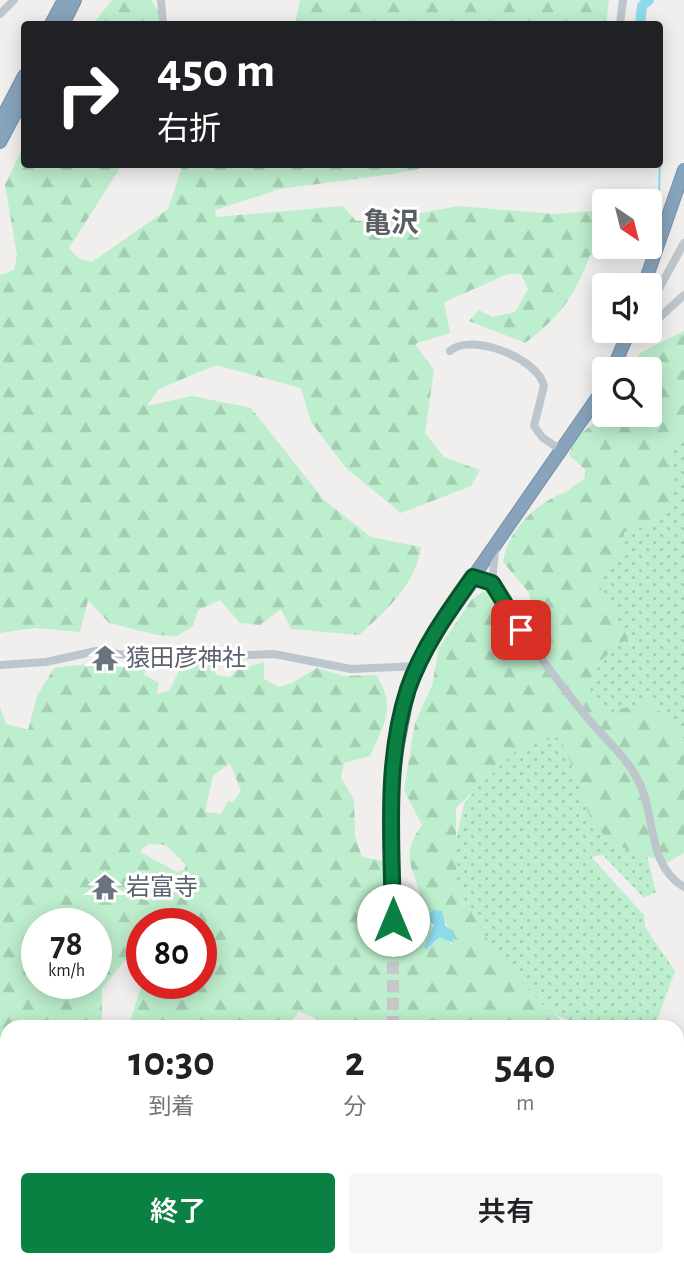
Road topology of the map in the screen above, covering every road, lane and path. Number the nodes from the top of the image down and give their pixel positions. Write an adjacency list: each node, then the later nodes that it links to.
1 (14, 0): 6 (street)
2 (64, 0): 7 (highway)
3 (75, 0): 8 (highway)
4 (161, 0): 9 (street)
5 (623, 0): 10 (street)
6 (0, 14)
7 (53, 21)
8 (64, 21)
9 (163, 21)
10 (620, 21)
11 (21, 82): 13 (highway)
12 (21, 103): 14 (highway)
13 (0, 122)
14 (0, 142)
15 (684, 170): 17 (highway)
16 (684, 243): 18 (street)
17 (648, 273)
18 (662, 283)
19 (684, 295): 20 (street)
20 (662, 315)
21 (450, 351): 23 (street)
22 (592, 406): 23 (highway)
23 (562, 451): 24 (highway)
24 (496, 544): 25 (highway); 26 (street)
25 (473, 577): 26 (street); 28 (highway)
26 (492, 583): 29 (street)
27 (0, 665): 28 (street)
28 (419, 666): 30 (highway)
29 (684, 887)
30 (393, 944)

